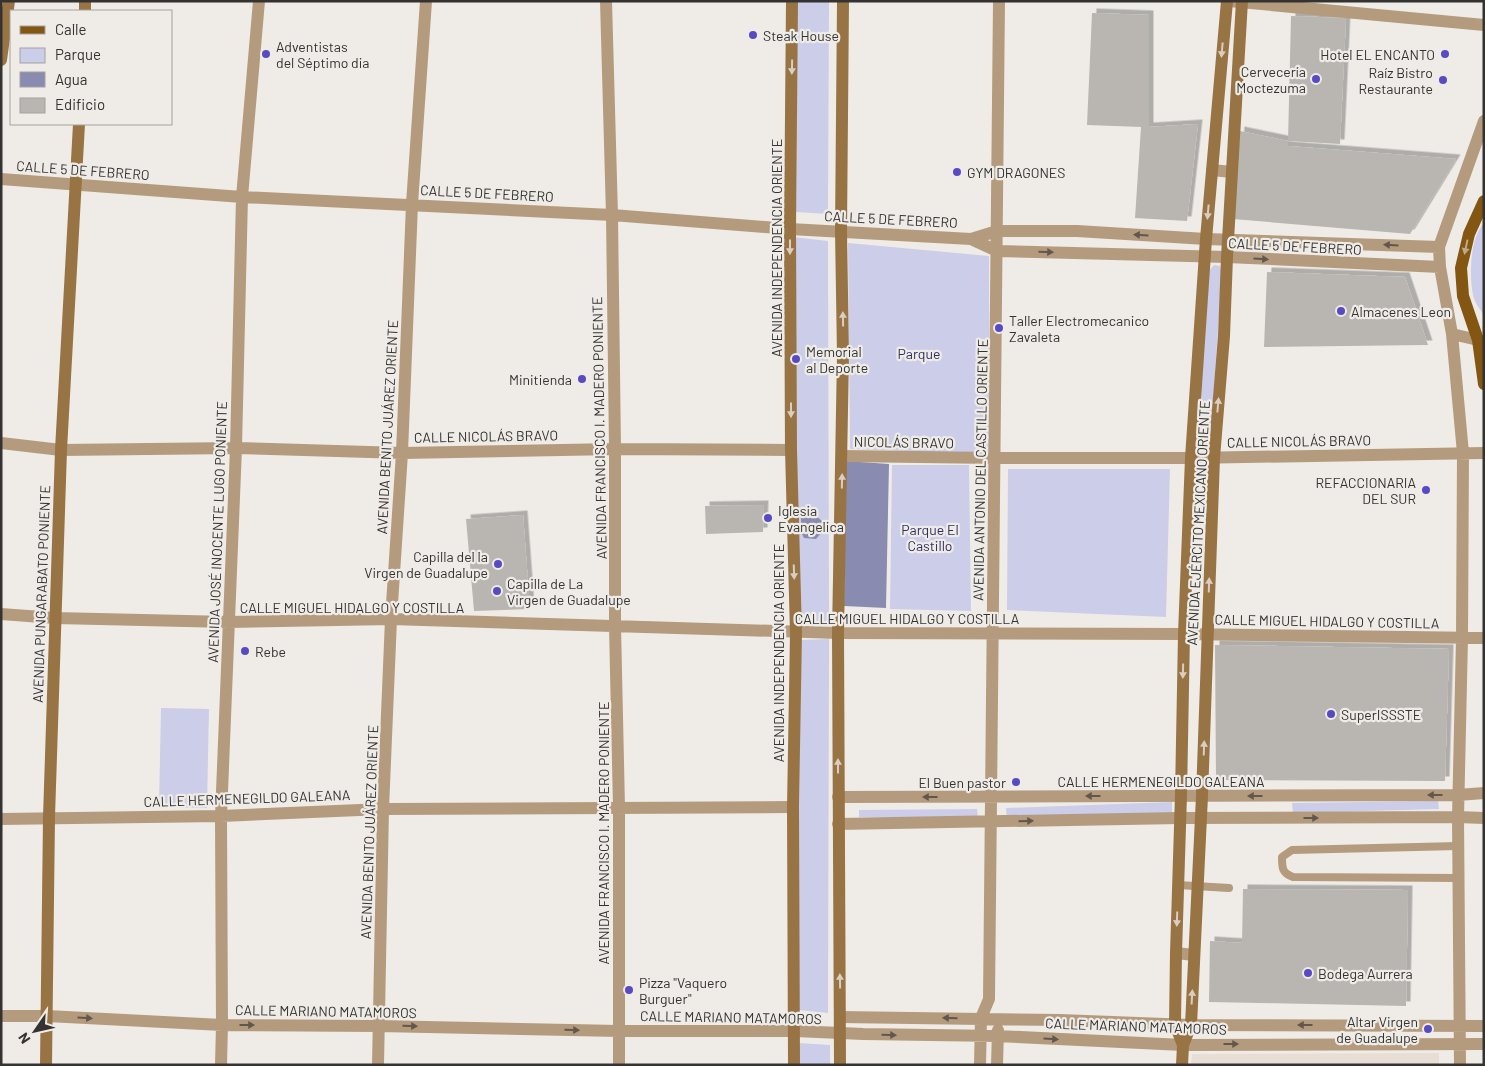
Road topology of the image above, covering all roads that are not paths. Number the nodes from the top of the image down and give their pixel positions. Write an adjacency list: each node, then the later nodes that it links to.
1 (8, 1): 11 (street)
2 (259, 1): 18 (street, AVENIDA JOSÉ INOCENTE LUGO PONIENTE)
3 (426, 1): 20 (street, AVENIDA BENITO JUÁREZ ORIENTE)
4 (606, 1): 21 (street, AVENIDA FRANCISCO I. MADERO PONIENTE)
5 (792, 1): 22 (street, AVENIDA INDEPENDENCIA ORIENTE, one-way to 22)
6 (843, 1): 23 (street)
7 (999, 1): 24 (street, AVENIDA ANTONIO DEL CASTILLO ORIENTE)
8 (1228, 1): 9 (street); 14 (street, AVENIDA EJÉRCITO MEXICANO ORIENTE, one-way to 14)
9 (1242, 2): 10 (street); 15 (street, AVENIDA EJÉRCITO MEXICANO ORIENTE)
10 (1484, 25)
11 (1, 60)
12 (1484, 121): 29 (street)
13 (79, 125): 17 (street, AVENIDA PUNGARABATO PONIENTE)
14 (1212, 170): 15 (street); 26 (street, AVENIDA EJÉRCITO MEXICANO ORIENTE, one-way to 26)
15 (1232, 172): 27 (street, AVENIDA EJÉRCITO MEXICANO ORIENTE)
16 (1, 179): 17 (street, CALLE 5 DE FEBRERO)
17 (76, 184): 18 (street, CALLE 5 DE FEBRERO); 41 (street, AVENIDA PUNGARABATO PONIENTE)
18 (242, 197): 20 (street, CALLE 5 DE FEBRERO); 39 (street, AVENIDA JOSÉ INOCENTE LUGO PONIENTE)
19 (1484, 201): 36 (main road, one-way to 36)
20 (412, 204): 21 (street, CALLE 5 DE FEBRERO); 43 (street, AVENIDA BENITO JUÁREZ ORIENTE)
21 (612, 215): 22 (street, CALLE 5 DE FEBRERO); 40 (street, AVENIDA FRANCISCO I. MADERO PONIENTE)
22 (790, 229): 23 (street, CALLE 5 DE FEBRERO); 42 (street, AVENIDA INDEPENDENCIA ORIENTE, one-way to 42)
23 (841, 231): 25 (street, CALLE 5 DE FEBRERO); 46 (street, one-way to 23)
24 (997, 231): 25 (street, CALLE 5 DE FEBRERO); 26 (street, CALLE 5 DE FEBRERO, one-way to 24); 30 (street, AVENIDA ANTONIO DEL CASTILLO ORIENTE)
25 (971, 239): 30 (street, CALLE 5 DE FEBRERO)
26 (1206, 239): 27 (street, CALLE 5 DE FEBRERO); 31 (street, AVENIDA EJÉRCITO MEXICANO ORIENTE)
27 (1228, 239): 28 (street, CALLE 5 DE FEBRERO); 32 (street, AVENIDA EJÉRCITO MEXICANO ORIENTE)
28 (1367, 244): 29 (street, CALLE 5 DE FEBRERO, one-way to 28); 33 (street)
29 (1439, 247): 34 (street)
30 (997, 251): 31 (street, CALLE 5 DE FEBRERO, one-way to 31); 47 (street, AVENIDA ANTONIO DEL CASTILLO ORIENTE)
31 (1204, 257): 32 (street, CALLE 5 DE FEBRERO); 48 (street, AVENIDA EJÉRCITO MEXICANO ORIENTE)
32 (1226, 257): 33 (street, CALLE 5 DE FEBRERO, one-way to 33); 49 (street, AVENIDA EJÉRCITO MEXICANO ORIENTE, one-way to 32)
33 (1365, 264): 34 (street, CALLE 5 DE FEBRERO)
34 (1440, 267): 35 (street)
35 (1452, 334): 36 (street); 44 (street)
36 (1481, 340): 37 (main road)
37 (1484, 384)
38 (1, 443): 41 (street, CALLE NICOLÁS BRAVO)
39 (236, 448): 41 (street, CALLE NICOLÁS BRAVO); 43 (street, CALLE NICOLÁS BRAVO); 53 (street, AVENIDA JOSÉ INOCENTE LUGO PONIENTE)
40 (615, 449): 42 (street, CALLE NICOLÁS BRAVO); 43 (street, CALLE NICOLÁS BRAVO); 54 (street, AVENIDA FRANCISCO I. MADERO PONIENTE)
41 (61, 450): 51 (street, AVENIDA PUNGARABATO PONIENTE)
42 (791, 450): 55 (street, AVENIDA INDEPENDENCIA ORIENTE, one-way to 55)
43 (402, 453): 52 (street, AVENIDA BENITO JUÁREZ ORIENTE)
44 (1463, 453): 45 (street, CALLE NICOLÁS BRAVO); 49 (street, CALLE NICOLÁS BRAVO); 60 (street)
45 (1484, 454)
46 (842, 456): 47 (street, NICOLÁS BRAVO); 56 (street, one-way to 46)
47 (995, 458): 48 (street, CALLE NICOLÁS BRAVO); 57 (street, AVENIDA ANTONIO DEL CASTILLO ORIENTE)
48 (1191, 458): 49 (street, CALLE NICOLÁS BRAVO); 58 (street, AVENIDA EJÉRCITO MEXICANO ORIENTE)
49 (1214, 458): 59 (street, AVENIDA EJÉRCITO MEXICANO ORIENTE, one-way to 49)
50 (1, 614): 51 (street, CALLE MIGUEL HIDALGO Y COSTILLA)
51 (55, 618): 53 (street, CALLE MIGUEL HIDALGO Y COSTILLA); 73 (street, AVENIDA PUNGARABATO PONIENTE)
52 (391, 619): 53 (street, CALLE MIGUEL HIDALGO Y COSTILLA); 54 (street, CALLE MIGUEL HIDALGO Y COSTILLA); 71 (street, AVENIDA BENITO JUÁREZ ORIENTE)
53 (229, 622): 72 (street, AVENIDA JOSÉ INOCENTE LUGO PONIENTE)
54 (615, 626): 55 (street, CALLE MIGUEL HIDALGO Y COSTILLA); 69 (street, AVENIDA FRANCISCO I. MADERO PONIENTE)
55 (796, 633): 56 (street, CALLE MIGUEL HIDALGO Y COSTILLA); 70 (street, AVENIDA INDEPENDENCIA ORIENTE)
56 (838, 633): 57 (street, CALLE MIGUEL HIDALGO Y COSTILLA); 68 (street, one-way to 56)
57 (993, 633): 58 (street, CALLE MIGUEL HIDALGO Y COSTILLA); 65 (street, AVENIDA ANTONIO DEL CASTILLO ORIENTE)
58 (1184, 634): 59 (street, CALLE MIGUEL HIDALGO Y COSTILLA); 63 (street, AVENIDA EJÉRCITO MEXICANO ORIENTE, one-way to 63)
59 (1208, 634): 60 (street, CALLE MIGUEL HIDALGO Y COSTILLA); 66 (street, AVENIDA EJÉRCITO MEXICANO ORIENTE, one-way to 59)
60 (1462, 638): 61 (street, CALLE MIGUEL HIDALGO Y COSTILLA); 64 (street)
61 (1484, 638)
62 (1484, 793): 64 (street, CALLE HERMENEGILDO GALEANA)
63 (1181, 795): 65 (street, CALLE HERMENEGILDO GALEANA, one-way to 65); 66 (street, CALLE HERMENEGILDO GALEANA); 75 (street, AVENIDA EJÉRCITO MEXICANO ORIENTE)
64 (1458, 795): 67 (street, CALLE HERMENEGILDO GALEANA, one-way to 67); 74 (street)
65 (991, 796): 68 (street, CALLE HERMENEGILDO GALEANA, one-way to 68); 80 (street, AVENIDA ANTONIO DEL CASTILLO ORIENTE)
66 (1202, 796): 67 (street, CALLE HERMENEGILDO GALEANA, one-way to 66); 76 (street, AVENIDA EJÉRCITO MEXICANO ORIENTE)
67 (1285, 796): 77 (street)
68 (838, 797): 81 (street)
69 (619, 807): 70 (street, CALLE HERMENEGILDO GALEANA); 71 (street, CALLE HERMENEGILDO GALEANA); 102 (street, AVENIDA FRANCISCO I. MADERO PONIENTE)
70 (793, 807): 103 (street, AVENIDA INDEPENDENCIA ORIENTE)
71 (383, 809): 72 (street, CALLE HERMENEGILDO GALEANA); 99 (street, AVENIDA BENITO JUÁREZ ORIENTE)
72 (221, 816): 73 (street, CALLE HERMENEGILDO GALEANA); 96 (street, AVENIDA JOSÉ INOCENTE LUGO PONIENTE)
73 (49, 817): 79 (street, CALLE HERMENEGILDO GALEANA); 91 (street, AVENIDA PUNGARABATO PONIENTE)
74 (1458, 817): 77 (street, one-way to 74); 78 (street); 82 (street)
75 (1180, 818): 76 (street); 80 (street, one-way to 75); 84 (street, AVENIDA EJÉRCITO MEXICANO ORIENTE)
76 (1201, 818): 77 (street); 85 (street, AVENIDA EJÉRCITO MEXICANO ORIENTE)
77 (1286, 818)
78 (1484, 818)
79 (1, 819)
80 (991, 821): 81 (street); 89 (street, AVENIDA ANTONIO DEL CASTILLO ORIENTE)
81 (838, 824): 92 (street, one-way to 81)
82 (1458, 846): 83 (street); 83 (lane)
83 (1458, 878): 100 (street)
84 (1178, 885): 85 (lane); 87 (street, AVENIDA EJÉRCITO MEXICANO ORIENTE, one-way to 87)
85 (1198, 886): 86 (lane); 88 (street, AVENIDA EJÉRCITO MEXICANO ORIENTE)
86 (1229, 888)
87 (1176, 953): 88 (street); 95 (street, AVENIDA EJÉRCITO MEXICANO ORIENTE)
88 (1194, 955): 97 (street, AVENIDA EJÉRCITO MEXICANO ORIENTE, one-way to 88)
89 (989, 999): 93 (street, AVENIDA ANTONIO DEL CASTILLO ORIENTE); 94 (street, AVENIDA ANTONIO DEL CASTILLO ORIENTE)
90 (1, 1016): 91 (street, CALLE MARIANO MATAMOROS)
91 (47, 1016): 96 (street, CALLE MARIANO MATAMOROS, one-way to 96); 111 (street, AVENIDA PUNGARABATO PONIENTE)
92 (840, 1017): 93 (street, CALLE MARIANO MATAMOROS, one-way to 92); 104 (street)
93 (981, 1018): 94 (street, CALLE MARIANO MATAMOROS); 105 (street, AVENIDA ANTONIO DEL CASTILLO ORIENTE)
94 (998, 1018): 95 (street, CALLE MARIANO MATAMOROS); 106 (street, AVENIDA ANTONIO DEL CASTILLO ORIENTE)
95 (1175, 1024): 97 (street, CALLE MARIANO MATAMOROS); 107 (street)
96 (222, 1025): 99 (street, CALLE MARIANO MATAMOROS, one-way to 99); 112 (street, AVENIDA JOSÉ INOCENTE LUGO PONIENTE)
97 (1191, 1025): 98 (street, CALLE MARIANO MATAMOROS, one-way to 97); 107 (street, AVENIDA EJÉRCITO MEXICANO ORIENTE)
98 (1326, 1025): 100 (street, CALLE MARIANO MATAMOROS); 108 (street)
99 (379, 1026): 102 (street, CALLE MARIANO MATAMOROS, one-way to 102); 113 (street, AVENIDA BENITO JUÁREZ ORIENTE)
100 (1459, 1026): 101 (street, CALLE MARIANO MATAMOROS); 109 (street)
101 (1484, 1026)
102 (619, 1031): 103 (street, CALLE MARIANO MATAMOROS); 114 (street, AVENIDA FRANCISCO I. MADERO PONIENTE)
103 (795, 1031): 104 (street, CALLE MARIANO MATAMOROS); 115 (street, AVENIDA INDEPENDENCIA ORIENTE)
104 (840, 1034): 105 (street, CALLE MARIANO MATAMOROS, one-way to 105); 116 (street)
105 (980, 1036): 106 (street, CALLE MARIANO MATAMOROS); 117 (street, AVENIDA ANTONIO DEL CASTILLO ORIENTE)
106 (998, 1036): 107 (street, CALLE MARIANO MATAMOROS, one-way to 107); 118 (street, AVENIDA ANTONIO DEL CASTILLO ORIENTE)
107 (1183, 1044): 108 (street, CALLE MARIANO MATAMOROS, one-way to 108); 119 (street)
108 (1325, 1044): 109 (street, CALLE MARIANO MATAMOROS)
109 (1460, 1044): 110 (street, CALLE MARIANO MATAMOROS); 120 (street)
110 (1484, 1044)
111 (46, 1065)
112 (221, 1065)
113 (378, 1065)
114 (618, 1065)
115 (794, 1065)
116 (840, 1065)
117 (980, 1065)
118 (997, 1065)
119 (1182, 1065)
120 (1460, 1065)

